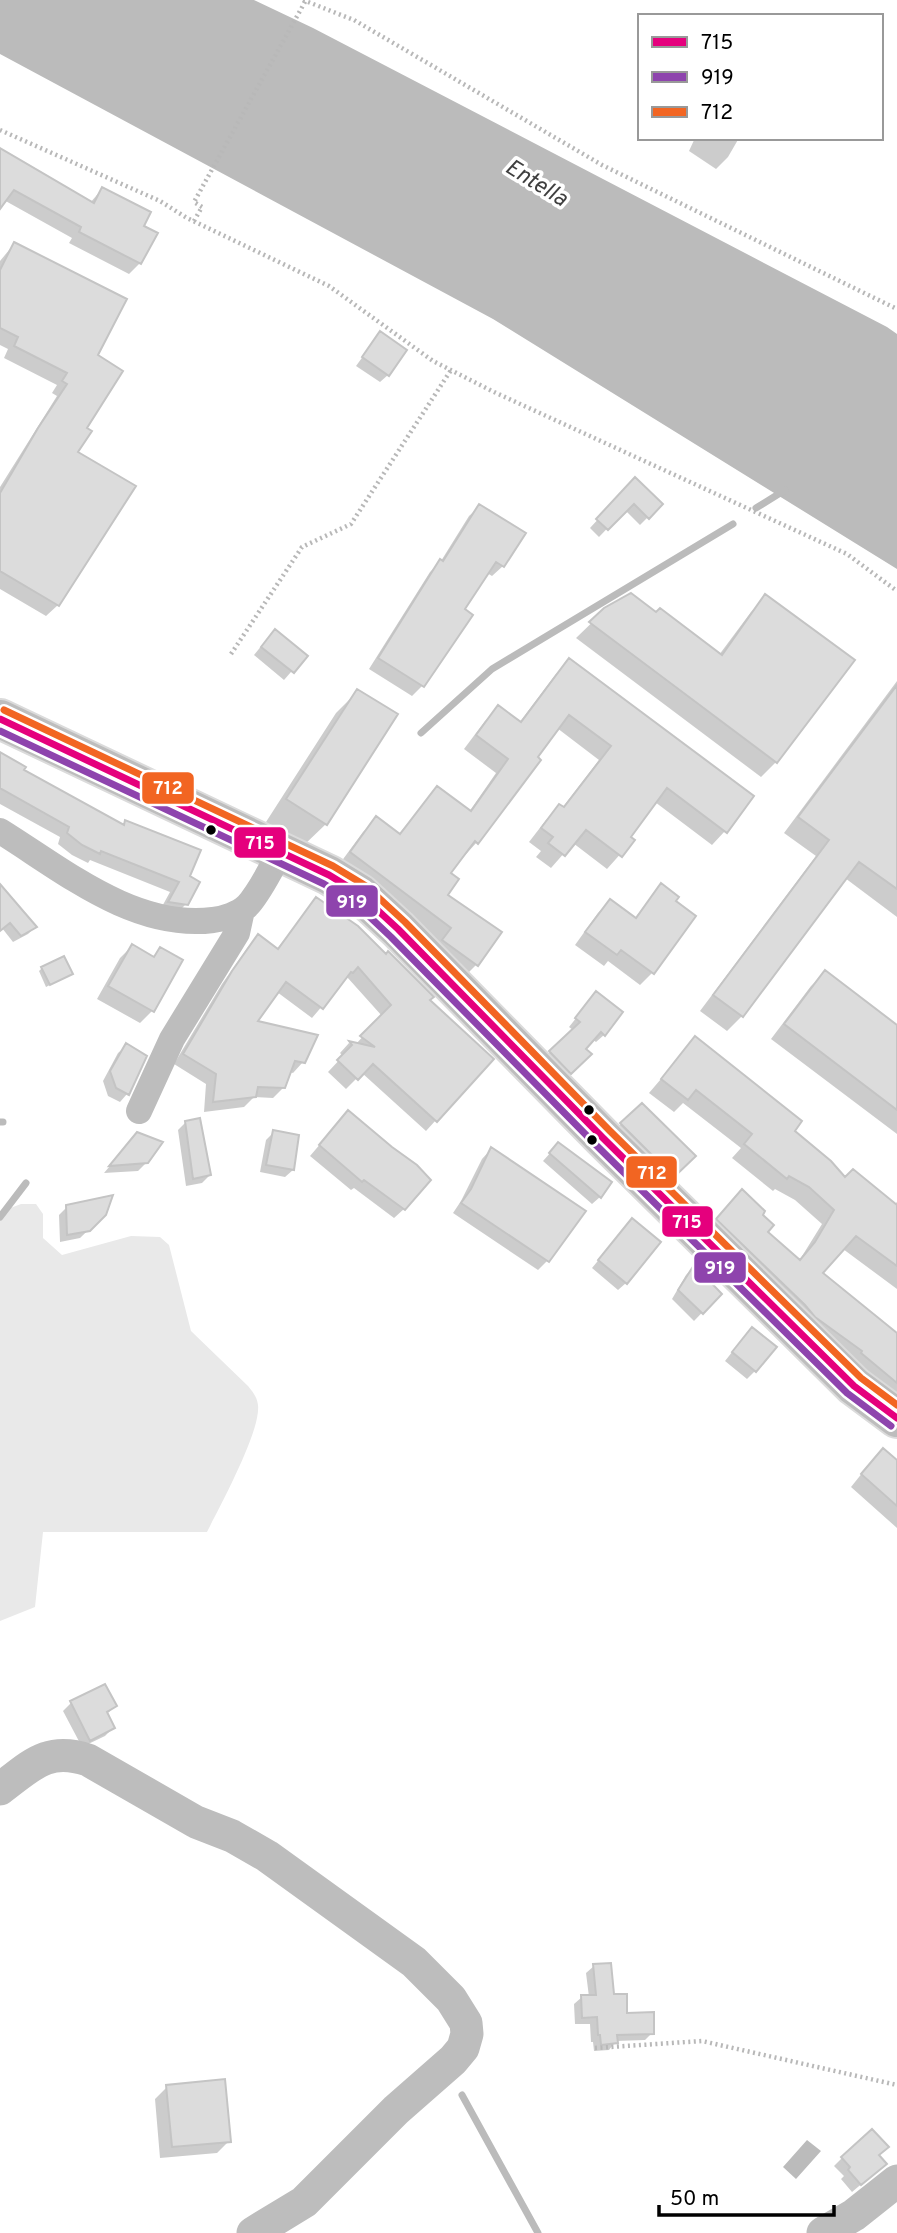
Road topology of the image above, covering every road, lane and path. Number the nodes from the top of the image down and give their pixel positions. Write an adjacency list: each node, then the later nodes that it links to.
1 (304, 0): 2 (path); 4 (path, bridge)
2 (314, 3): 5 (path)
3 (0, 130): 4 (path)
4 (194, 221): 6 (path)
5 (897, 309)
6 (451, 370): 7 (path); 8 (path)
7 (897, 591)
8 (231, 654)
9 (0, 719): 11 (main road)
10 (0, 831): 12 (street)
11 (281, 852): 12 (street); 14 (main road)
12 (242, 910): 13 (street)
13 (139, 1111)
14 (897, 1418)
15 (0, 1789): 19 (street)
16 (595, 2048): 17 (path)
17 (897, 2085)
18 (897, 2181): 20 (street)
19 (253, 2233)
20 (823, 2233)

